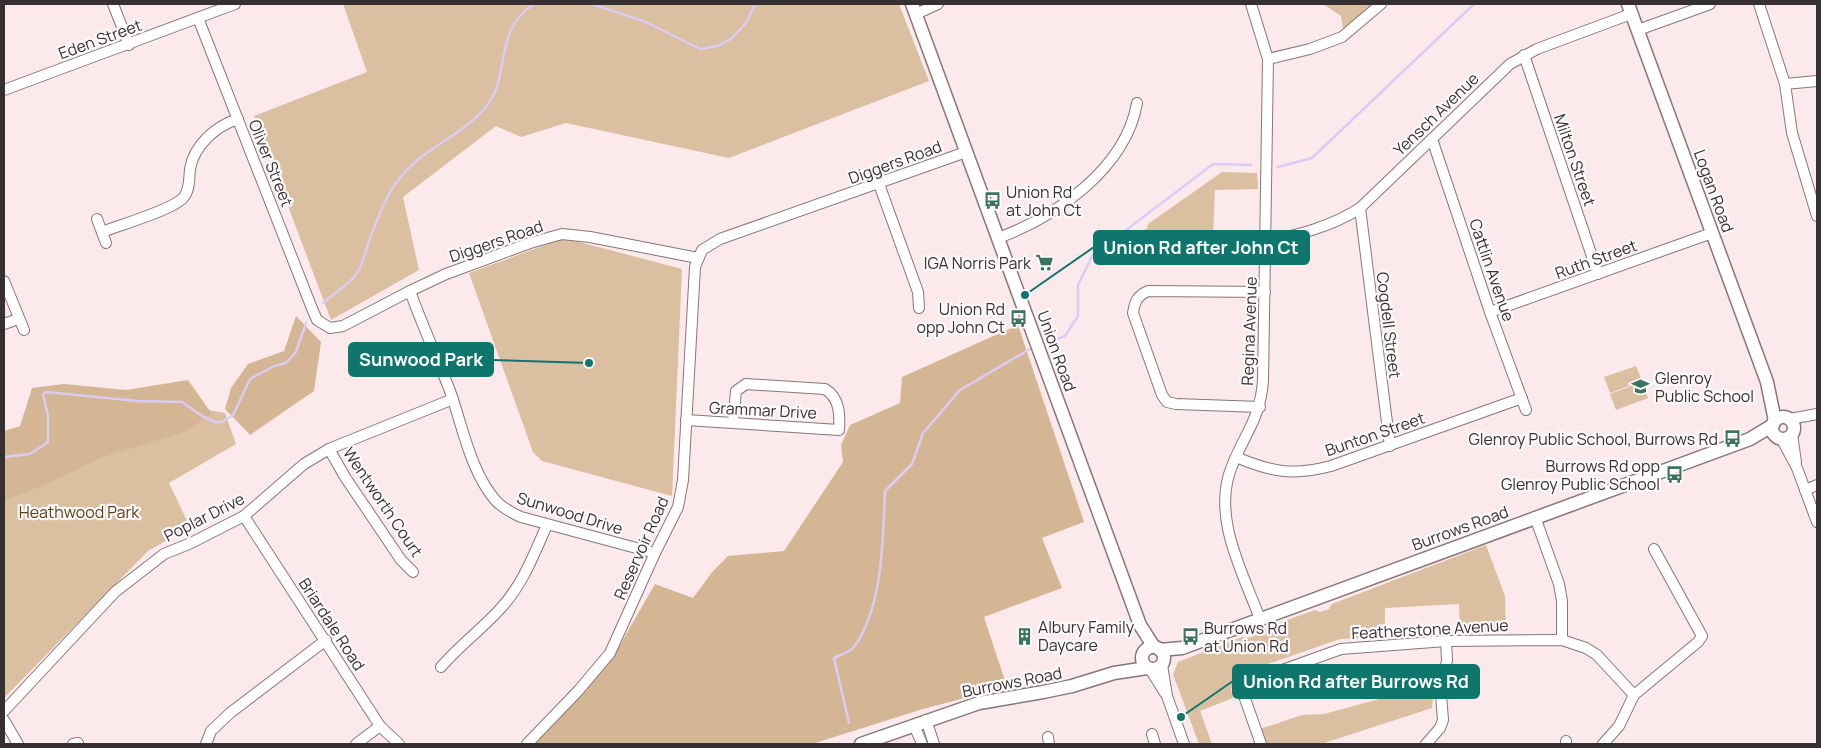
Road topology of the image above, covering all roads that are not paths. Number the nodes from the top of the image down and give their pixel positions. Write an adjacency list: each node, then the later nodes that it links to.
1 (113, 4): 12 (street)
2 (234, 4): 10 (street, Eden Street)
3 (938, 4): 8 (street)
4 (1251, 4): 14 (street, Regina Avenue)
5 (1381, 4): 14 (street)
6 (1710, 4): 11 (street)
7 (1759, 4): 16 (street)
8 (914, 9): 21 (main road, Union Road)
9 (1629, 9): 11 (main road, Logan Road); 13 (street, Yensch Avenue)
10 (198, 18): 12 (street, Eden Street); 19 (street, Oliver Street)
11 (1638, 30): 28 (main road, Logan Road)
12 (129, 45): 17 (street, Eden Street)
13 (1524, 55): 20 (street, Yensch Avenue); 33 (street, Milton Street)
14 (1268, 59): 30 (street, Regina Avenue)
15 (1817, 81): 16 (street)
16 (1785, 84): 23 (street)
17 (4, 90)
18 (1137, 103): 29 (street)
19 (238, 119): 27 (street); 40 (street, Oliver Street)
20 (1432, 139): 24 (street, Yensch Avenue); 38 (street, Cattlin Avenue)
21 (966, 152): 22 (street, Diggers Road); 29 (main road, Union Road)
22 (878, 184): 32 (street, Diggers Road); 37 (street)
23 (1814, 197): 25 (street)
24 (1360, 208): 30 (street, Yensch Avenue); 51 (street, Cogdell Street)
25 (1817, 216)
26 (97, 219): 27 (street)
27 (102, 232): 31 (street)
28 (1712, 233): 33 (street, Ruth Street); 50 (main road, Logan Road)
29 (998, 238): 67 (main road, Union Road)
30 (1266, 239): 36 (street, Regina Avenue)
31 (106, 243)
32 (696, 262): 35 (street, Diggers Road); 48 (street, Reservoir Road)
33 (1598, 274): 38 (street, Ruth Street)
34 (4, 281): 39 (street)
35 (410, 291): 40 (street, Diggers Road); 44 (street, Sunwood Drive)
36 (1265, 292): 45 (street, Regina Avenue); 45 (street)
37 (918, 308)
38 (1490, 312): 43 (street, Cattlin Avenue)
39 (18, 319): 41 (street); 42 (street)
40 (317, 320)
41 (4, 324)
42 (24, 330)
43 (1522, 398): 46 (street, Cattlin Avenue); 51 (street, Bunton Street)
44 (453, 399): 52 (street, Poplar Drive); 59 (street, Sunwood Drive)
45 (1260, 407): 53 (street, Regina Avenue)
46 (1526, 410)
47 (1815, 415): 50 (street)
48 (686, 420): 49 (street, Grammar Drive); 61 (street, Reservoir Road)
49 (733, 423): 49 (street, Grammar Drive)
50 (1783, 427): 55 (street, Logan Road); 57 (main road, Burrows Road)
51 (1390, 446): 53 (street, Bunton Street)
52 (329, 449): 56 (street, Poplar Drive); 62 (street, Wentworth Court)
53 (1236, 457): 63 (street, Regina Avenue)
54 (1817, 485): 55 (street)
55 (1805, 490): 58 (street, Logan Road)
56 (244, 516): 64 (street, Briardale Road); 70 (street, Poplar Drive)
57 (1535, 517): 63 (main road, Burrows Road); 65 (street)
58 (1817, 522)
59 (547, 524): 61 (street, Sunwood Drive); 68 (street)
60 (1653, 545): 69 (street)
61 (654, 553): 80 (street, Reservoir Road)
62 (413, 572)
63 (1260, 619): 67 (main road, Burrows Road)
64 (326, 640): 74 (street, Briardale Road); 77 (street)
65 (1562, 640): 66 (street, Featherstone Avenue); 69 (street, Featherstone Avenue)
66 (1446, 641): 86 (street, Featherstone Avenue); 87 (street)
67 (1153, 658): 72 (main road, Burrows Road); 85 (street, Union Road)
68 (441, 667)
69 (1634, 695): 88 (street)
70 (4, 711)
71 (4, 720): 76 (street)
72 (926, 720): 73 (main road, Burrows Road); 83 (street)
73 (914, 725): 81 (main road, Burrows Road); 82 (street)
74 (380, 726): 78 (street); 79 (street, Briardale Road)
75 (1152, 734): 84 (street)
76 (18, 744)
77 (206, 744)
78 (356, 744)
79 (399, 744)
80 (526, 744)
81 (861, 744)
82 (922, 744)
83 (934, 744)
84 (1155, 744)
85 (1184, 744)
86 (1261, 744)
87 (1426, 744)
88 (1603, 744)

